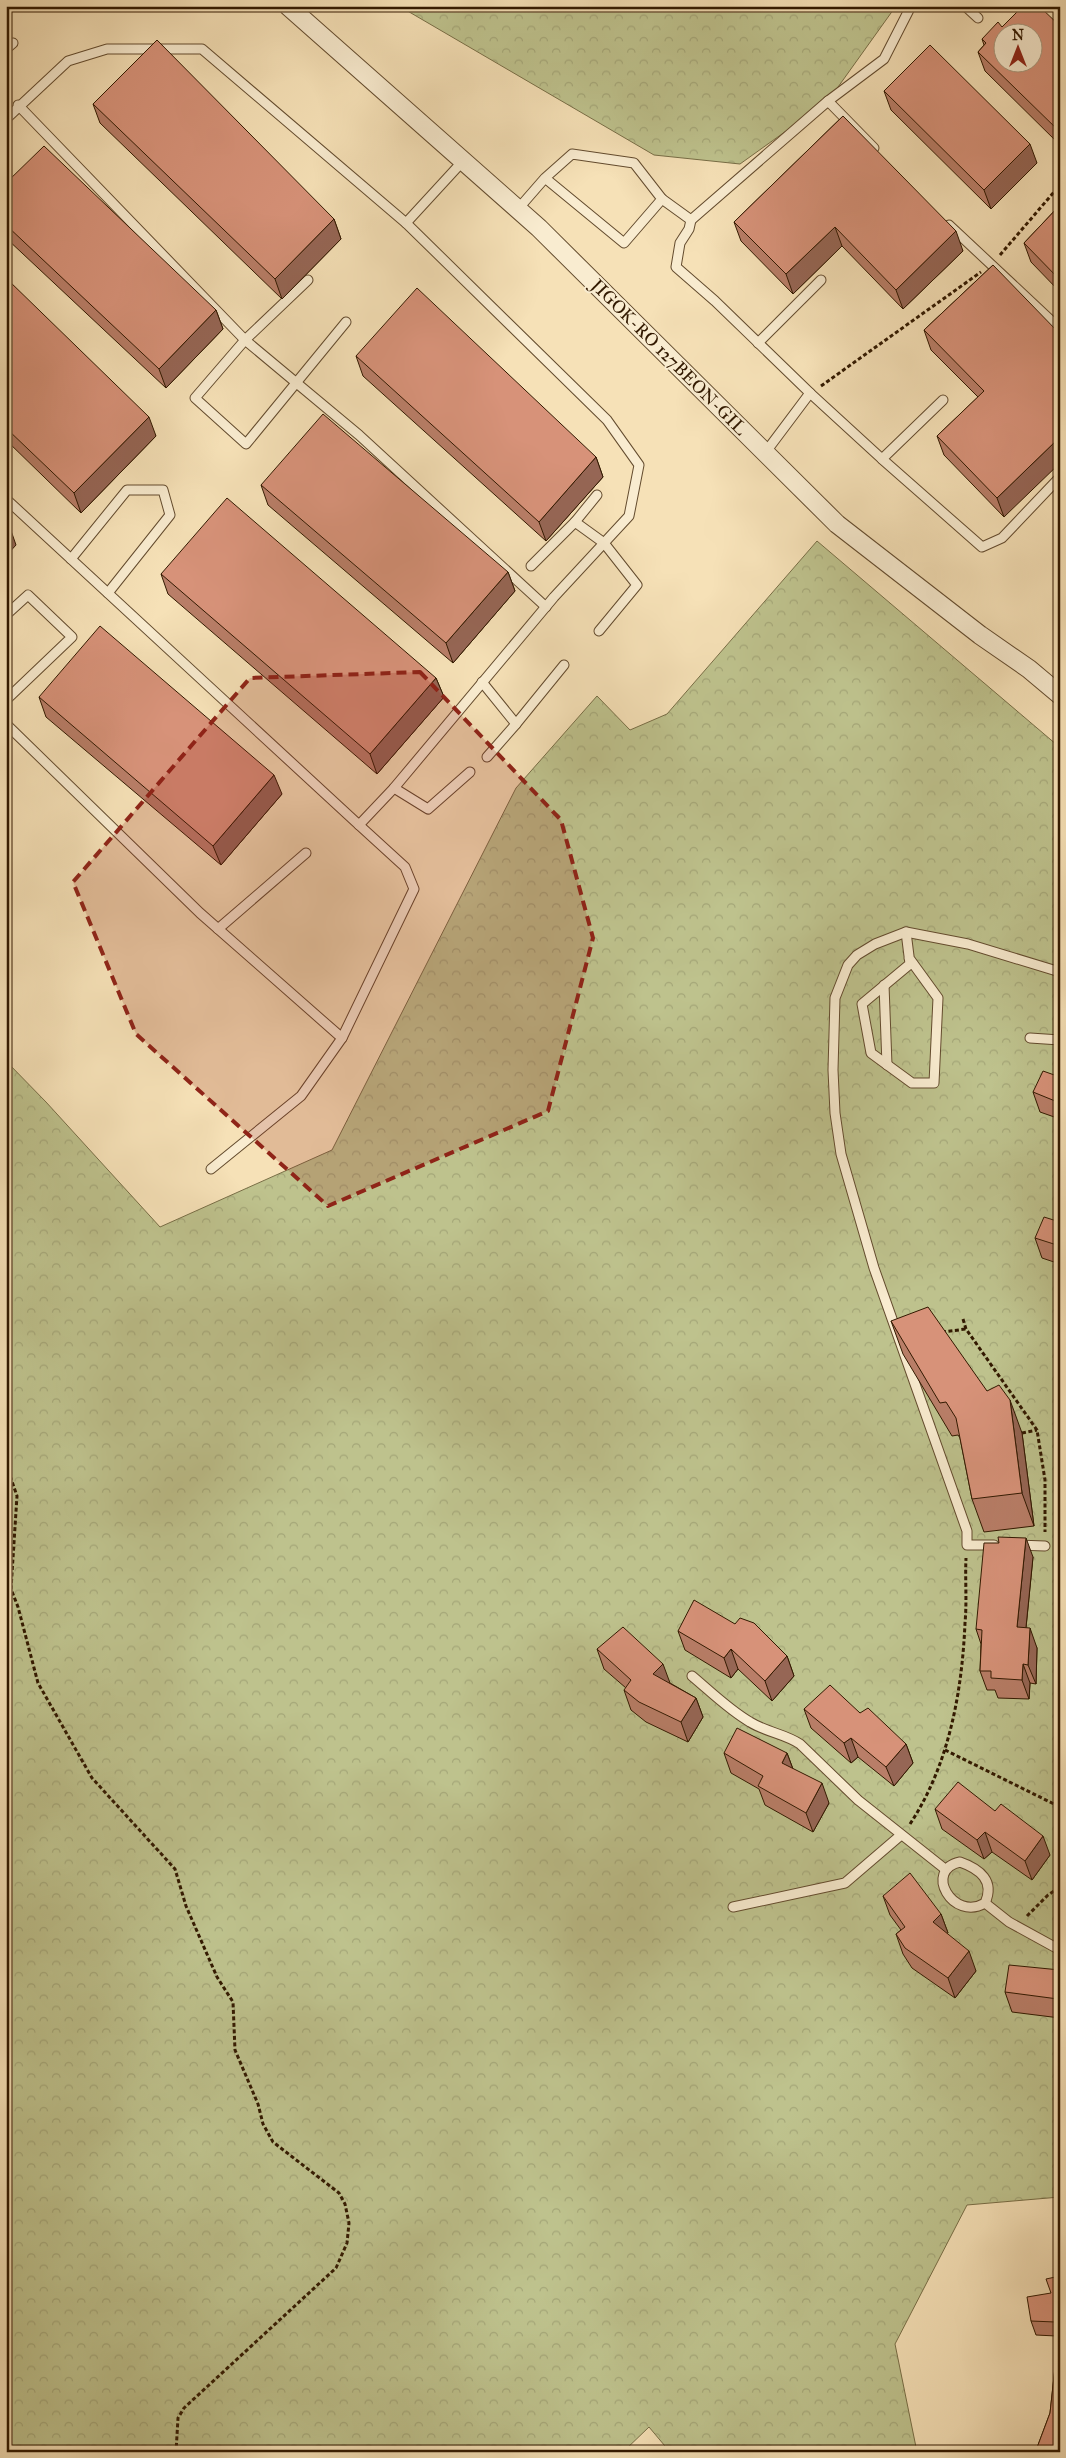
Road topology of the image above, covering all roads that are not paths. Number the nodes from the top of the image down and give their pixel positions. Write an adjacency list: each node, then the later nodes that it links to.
1 (288, 6): 9 (street, JIGOK-RO 127BEON-GIL)
2 (911, 6): 5 (lane)
3 (965, 6): 4 (lane)
4 (978, 18)
5 (828, 101): 8 (lane); 13 (lane)
6 (18, 106): 7 (lane); 15 (lane); 20 (lane)
7 (6, 119)
8 (883, 157)
9 (463, 161): 12 (street, JIGOK-RO 127BEON-GIL); 15 (lane)
10 (545, 178): 11 (lane); 11 (lane); 12 (lane)
11 (662, 199): 13 (lane)
12 (518, 209): 25 (street, JIGOK-RO 127BEON-GIL)
13 (691, 220): 21 (lane)
14 (944, 220): 19 (lane)
15 (406, 222): 31 (lane)
16 (308, 280): 20 (lane)
17 (821, 280): 21 (lane)
18 (346, 322): 22 (lane)
19 (1060, 329)
20 (244, 340): 22 (lane); 22 (lane)
21 (758, 343): 23 (lane)
22 (295, 382): 35 (lane)
23 (810, 393): 25 (lane); 26 (lane)
24 (943, 400): 26 (lane)
25 (765, 452): 40 (street, JIGOK-RO 127BEON-GIL)
26 (882, 459): 27 (lane)
27 (1060, 477)
28 (596, 495): 30 (lane)
29 (6, 499): 32 (lane)
30 (575, 522): 31 (lane); 33 (lane)
31 (604, 543): 35 (lane); 37 (lane)
32 (71, 559): 34 (lane); 34 (lane)
33 (531, 566)
34 (108, 593): 47 (lane)
35 (546, 607): 39 (lane)
36 (6, 615): 41 (lane)
37 (599, 631)
38 (564, 666): 43 (lane)
39 (482, 682): 43 (lane); 46 (lane)
40 (1060, 695)
41 (6, 700)
42 (6, 724): 49 (lane)
43 (516, 724): 44 (lane)
44 (487, 756)
45 (470, 772): 46 (lane)
46 (394, 788): 47 (lane)
47 (359, 825): 54 (lane)
48 (306, 853): 49 (lane)
49 (218, 929): 54 (lane)
50 (906, 932): 51 (lane); 52 (lane); 59 (lane)
51 (910, 958): 53 (lane); 57 (lane)
52 (1060, 972)
53 (884, 985): 57 (lane); 57 (lane)
54 (342, 1038): 58 (lane)
55 (1030, 1038): 56 (lane)
56 (1060, 1040)
57 (887, 1065)
58 (211, 1169)
59 (1045, 1546)
60 (692, 1676): 61 (lane)
61 (901, 1834): 62 (lane); 64 (lane)
62 (945, 1869): 63 (lane); 63 (lane)
63 (985, 1903): 65 (lane)
64 (732, 1907)
65 (1060, 1950)

